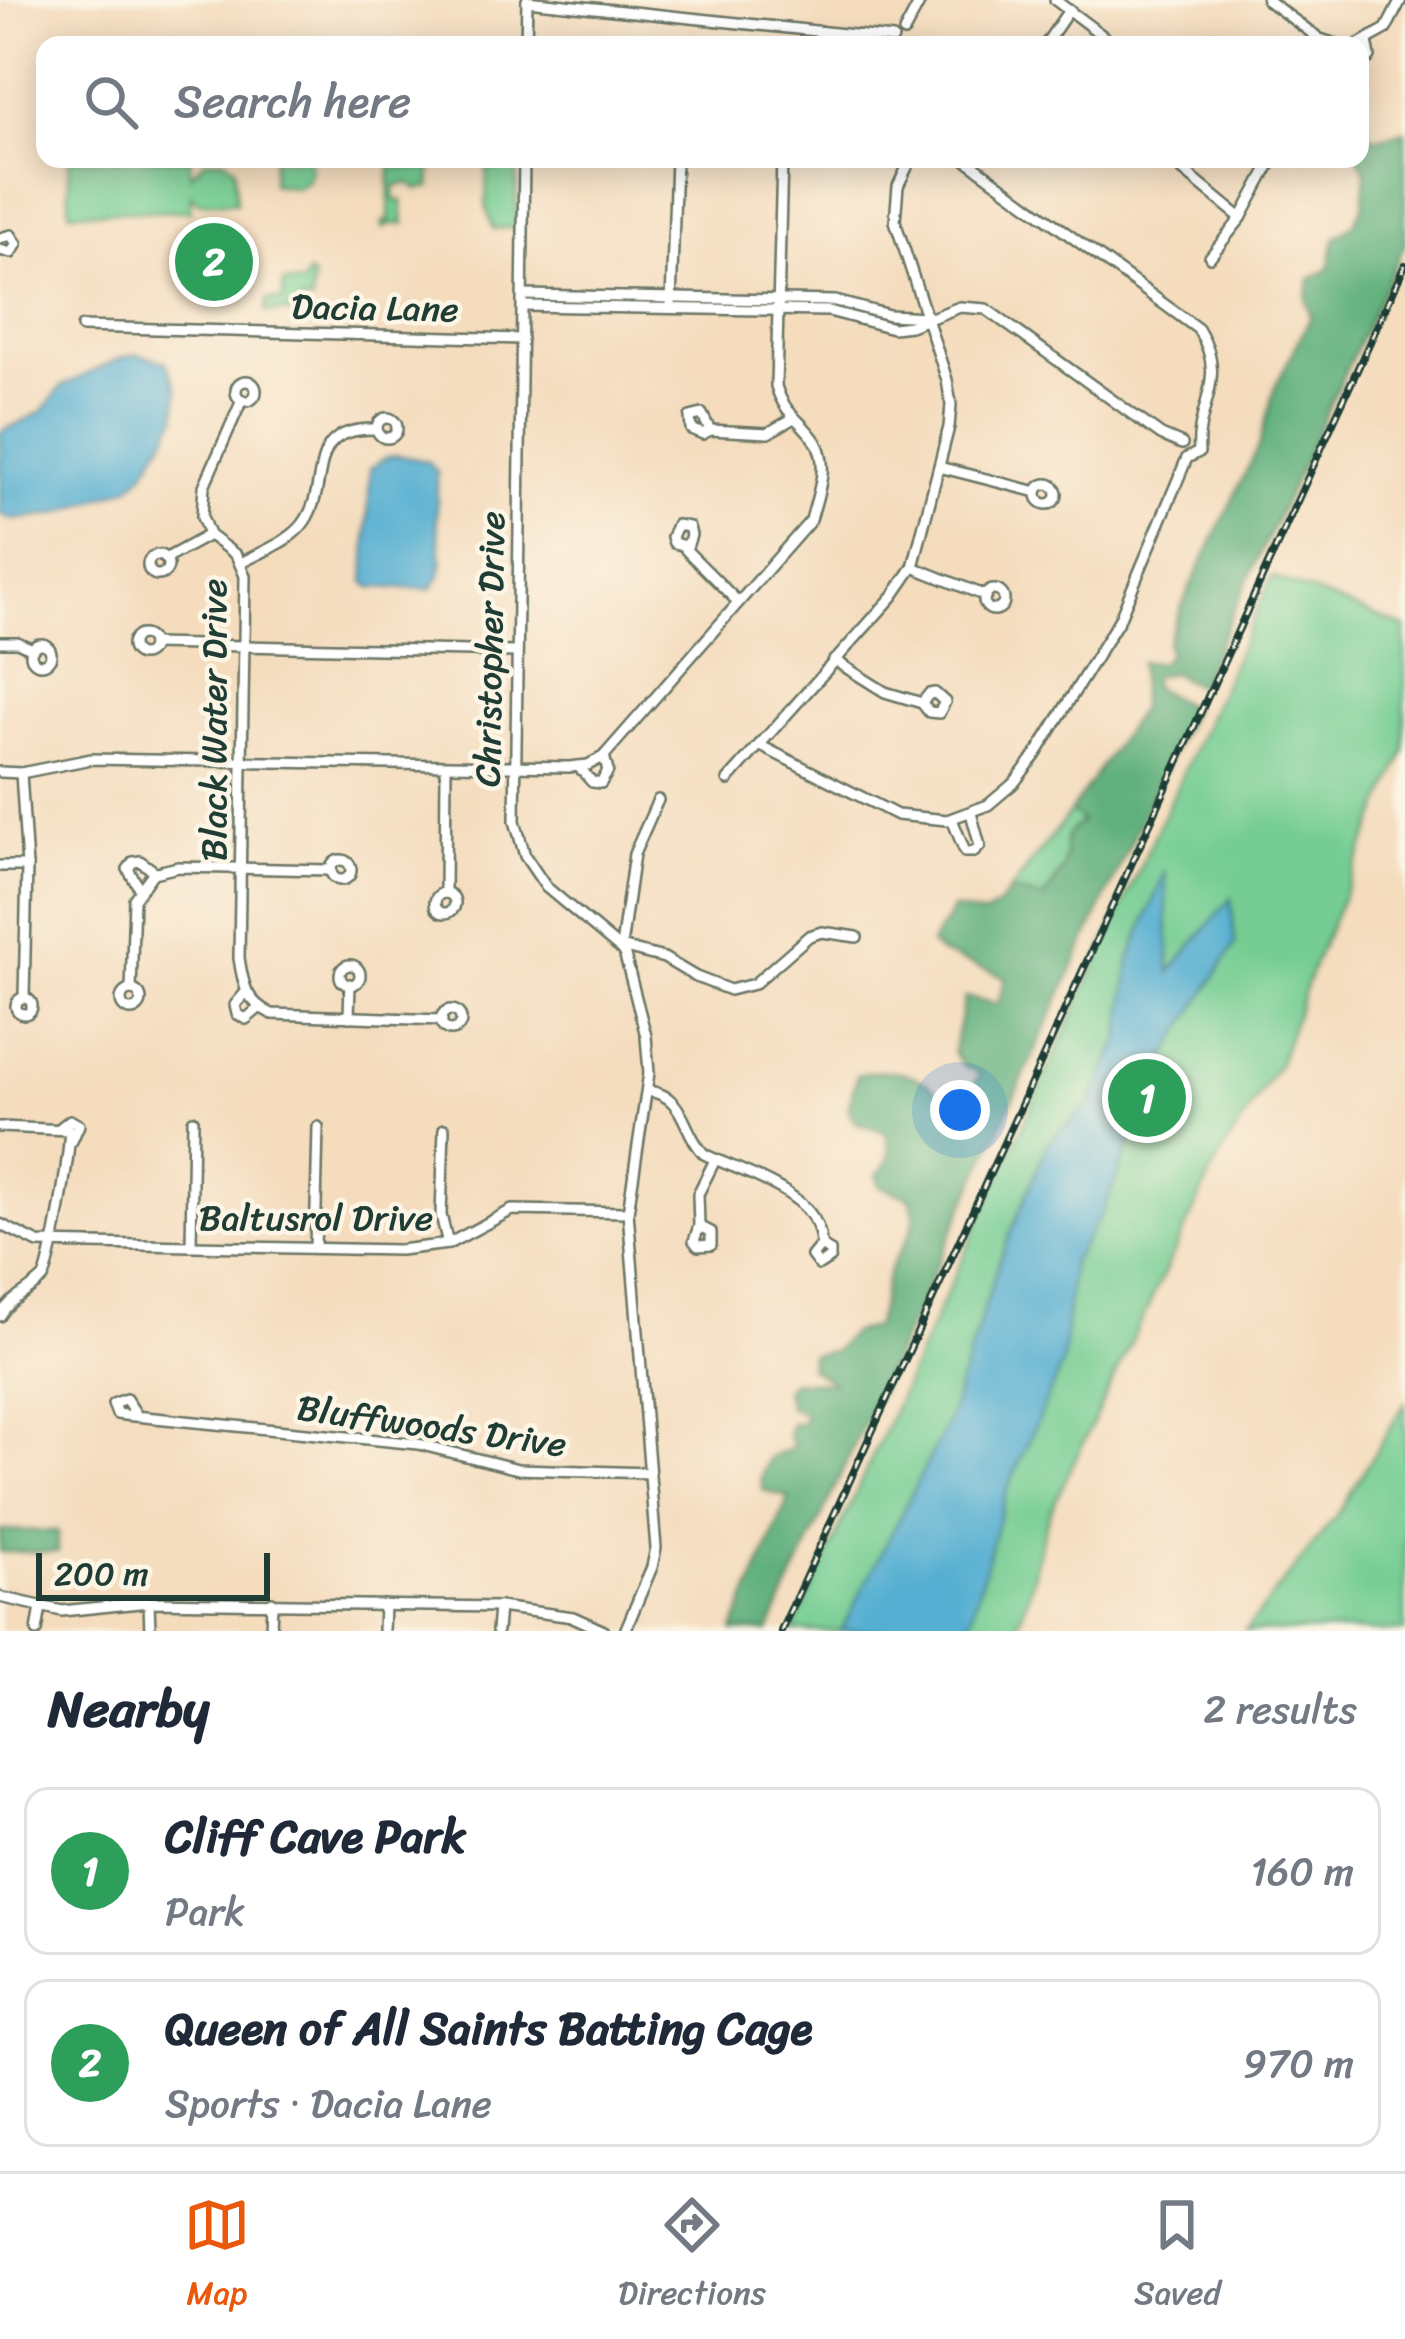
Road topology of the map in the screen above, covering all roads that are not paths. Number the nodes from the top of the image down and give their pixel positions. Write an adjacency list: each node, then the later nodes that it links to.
1 (921, 0): 7 (street)
2 (1055, 0): 6 (street)
3 (1267, 0): 12 (street)
4 (1401, 0): 13 (street)
5 (527, 1): 8 (street); 9 (street)
6 (1069, 10): 10 (street); 11 (street)
7 (904, 32)
8 (526, 36)
9 (866, 36)
10 (1051, 36)
11 (1103, 36)
12 (1316, 36)
13 (1369, 39)
14 (524, 168): 25 (street, Christopher Drive)
15 (676, 168): 26 (street)
16 (782, 168): 27 (street)
17 (907, 168): 28 (street)
18 (976, 168): 35 (street)
19 (1180, 168): 21 (street)
20 (1268, 168): 21 (street)
21 (1241, 218): 24 (street)
22 (0, 238): 23 (street)
23 (0, 250)
24 (1210, 257)
25 (524, 301): 26 (street); 30 (street, Christopher Drive)
26 (671, 304): 27 (street)
27 (780, 305): 28 (street); 32 (street)
28 (927, 317): 36 (street); 38 (street)
29 (82, 327): 30 (street, Dacia Lane)
30 (522, 339): 51 (street, Christopher Drive)
31 (242, 400): 40 (street, Black Water Drive)
32 (792, 419): 34 (street); 46 (street)
33 (377, 429): 43 (street)
34 (710, 430)
35 (1195, 437): 36 (street); 37 (street)
36 (1182, 444): 37 (street)
37 (1187, 458): 64 (street)
38 (939, 467): 39 (street); 44 (street)
39 (1037, 492)
40 (209, 535): 42 (street); 43 (street, Black Water Drive)
41 (685, 546): 46 (street)
42 (165, 560)
43 (241, 562): 49 (street, Black Water Drive)
44 (913, 567): 45 (street); 52 (street)
45 (986, 596)
46 (738, 602): 55 (street)
47 (0, 642): 50 (street)
48 (152, 644): 49 (street)
49 (244, 646): 51 (street); 56 (street, Black Water Drive)
50 (33, 649)
51 (516, 652): 58 (street, Christopher Drive)
52 (835, 660): 53 (street); 54 (street)
53 (922, 703)
54 (759, 745): 62 (street); 65 (street)
55 (604, 755): 59 (street); 59 (street)
56 (242, 761): 57 (street); 61 (street); 68 (street, Black Water Drive)
57 (446, 766): 58 (street); 72 (street)
58 (514, 766): 59 (street); 74 (street, Christopher Drive)
59 (578, 766)
60 (2, 772): 61 (street)
61 (21, 772): 67 (street)
62 (728, 780)
63 (658, 800): 74 (street)
64 (971, 813): 65 (street); 65 (street)
65 (952, 819)
66 (0, 866): 67 (street)
67 (27, 866): 78 (street)
68 (240, 868): 69 (street); 70 (street); 77 (street, Black Water Drive)
69 (331, 870)
70 (155, 872): 71 (street); 71 (street)
71 (139, 888): 76 (street)
72 (446, 893)
73 (857, 937): 74 (street, Christopher Drive)
74 (621, 947): 82 (street)
75 (350, 984): 80 (street)
76 (131, 990)
77 (246, 992): 79 (street); 79 (street)
78 (23, 997)
79 (259, 1008): 80 (street)
80 (349, 1017): 81 (street)
81 (442, 1020)
82 (647, 1091): 87 (street); 88 (street)
83 (193, 1120): 92 (street)
84 (0, 1126): 91 (street)
85 (318, 1127): 95 (street)
86 (444, 1129): 93 (street)
87 (715, 1160): 90 (street); 94 (street)
88 (628, 1212): 93 (street, Baltusrol Drive); 98 (street)
89 (0, 1224): 91 (street, Baltusrol Drive)
90 (699, 1226)
91 (53, 1243): 92 (street, Baltusrol Drive); 96 (street)
92 (191, 1244): 95 (street, Baltusrol Drive)
93 (448, 1244): 95 (street, Baltusrol Drive)
94 (821, 1245)
95 (315, 1248)
96 (0, 1316)
97 (136, 1414): 98 (street, Bluffwoods Drive)
98 (650, 1474): 111 (street)
99 (0, 1597): 103 (street)
100 (148, 1602): 101 (street); 103 (street); 106 (street)
101 (272, 1602): 102 (street); 107 (street)
102 (384, 1605): 104 (street); 108 (street)
103 (41, 1606): 105 (street)
104 (499, 1607): 109 (street); 110 (street)
105 (37, 1631)
106 (150, 1631)
107 (272, 1631)
108 (382, 1631)
109 (497, 1631)
110 (604, 1631)
111 (625, 1631)

